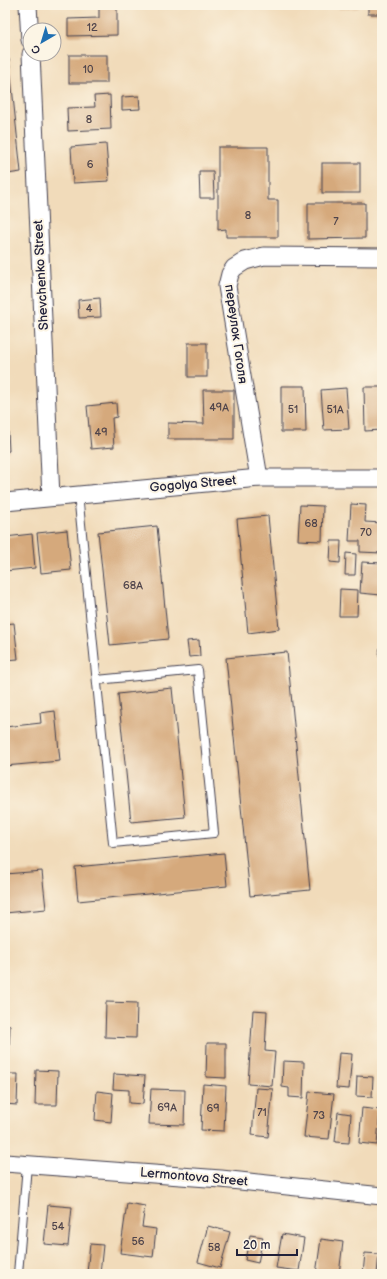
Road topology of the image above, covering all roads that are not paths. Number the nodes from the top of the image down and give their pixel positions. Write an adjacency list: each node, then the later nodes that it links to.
1 (28, 5): 2 (street)
2 (29, 22)
3 (31, 62): 8 (street, Shevchenko Street)
4 (382, 257): 5 (street, переулок Гоголя)
5 (259, 478): 6 (street, Gogolya Street); 7 (street, Gogolya Street)
6 (382, 478)
7 (78, 494): 8 (street, Gogolya Street); 10 (lane)
8 (51, 497): 9 (street, Gogolya Street)
9 (5, 502)
10 (97, 680): 10 (lane)
11 (5, 1163): 12 (street, Lermontova Street)
12 (27, 1165): 13 (street, Lermontova Street); 14 (lane)
13 (382, 1196)
14 (18, 1274)

